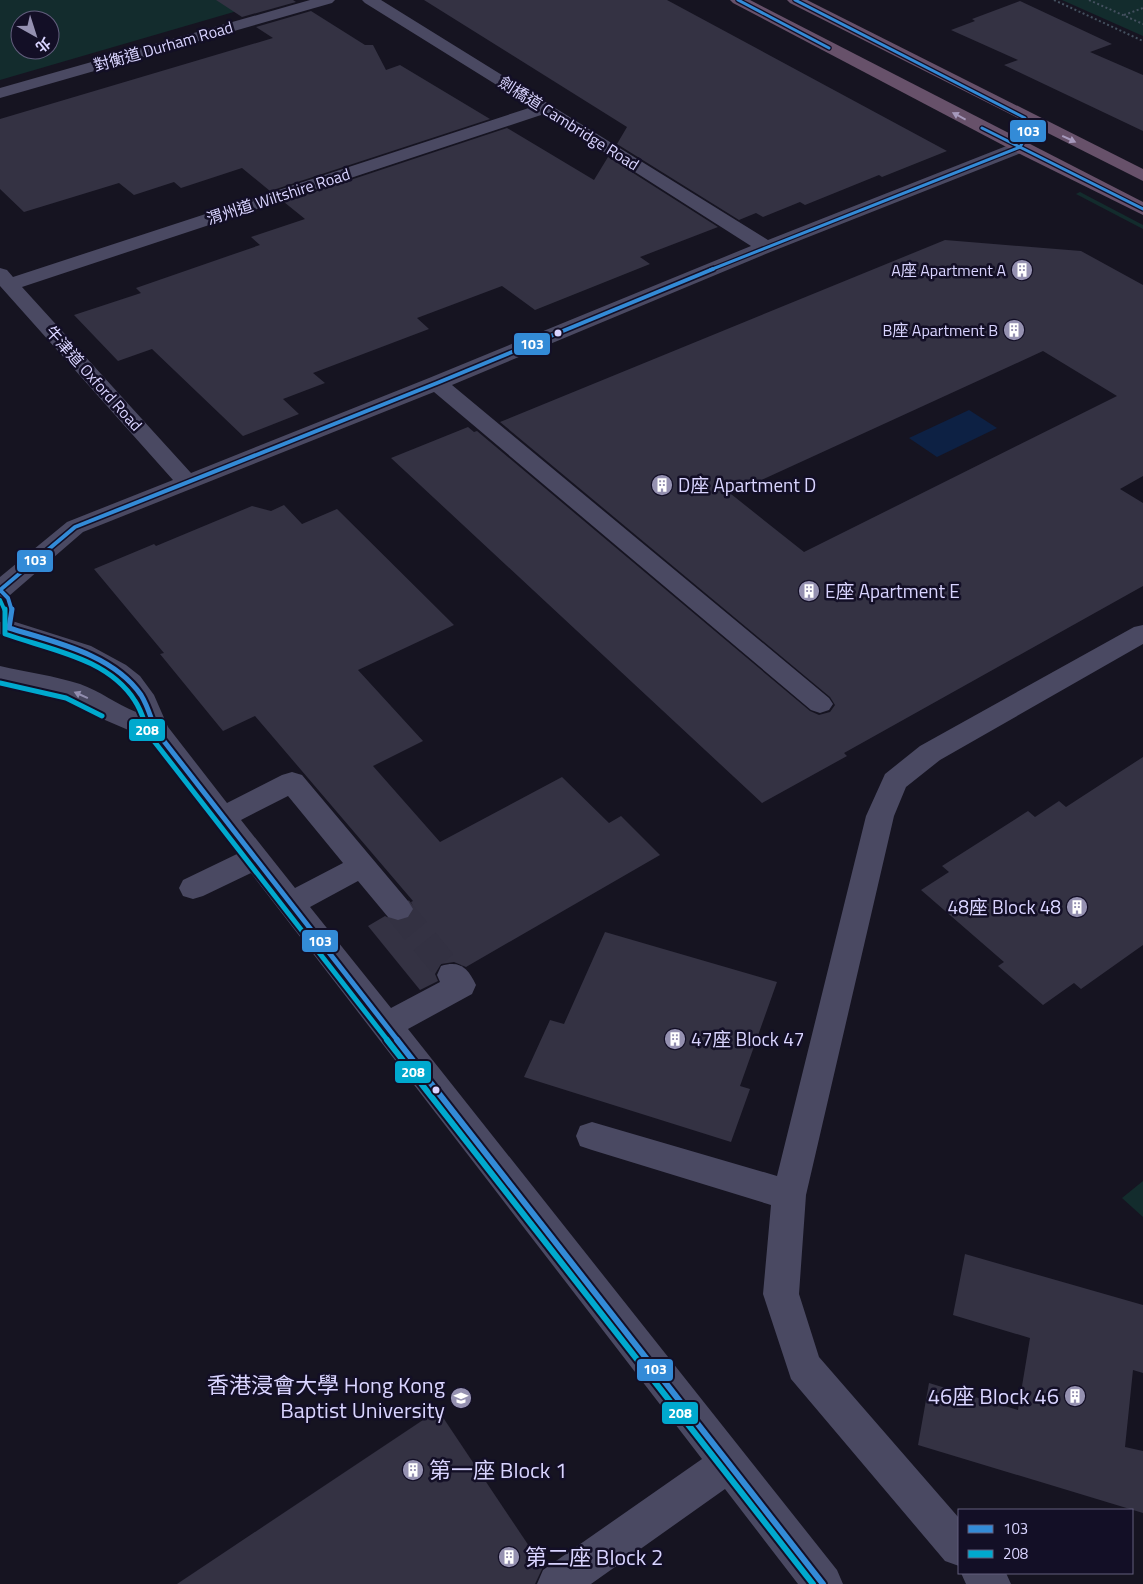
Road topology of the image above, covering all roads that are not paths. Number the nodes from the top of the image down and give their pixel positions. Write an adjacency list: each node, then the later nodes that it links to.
1 (327, 0): 5 (street, 對衡道 Durham Road)
2 (370, 0): 6 (street, 劍橋道 Cambridge Road)
3 (738, 0): 8 (highway, one-way to 3)
4 (795, 0): 7 (highway)
5 (0, 93)
6 (546, 108): 11 (street, 劍橋道 Cambridge Road); 12 (street, 渭州道 Wiltshire Road)
7 (1025, 118): 8 (highway); 9 (highway, one-way to 9)
8 (1020, 147): 10 (highway); 11 (street)
9 (1143, 176)
10 (1143, 209)
11 (766, 247): 13 (street)
12 (5, 279): 14 (street, 牛津道 Oxford Road)
13 (437, 383): 14 (street); 19 (street)
14 (187, 482): 15 (street)
15 (0, 590): 16 (street)
16 (4, 632): 20 (street)
17 (1143, 633): 30 (street)
18 (0, 675): 20 (street, one-way to 18)
19 (820, 704)
20 (156, 731): 21 (street)
21 (223, 817): 22 (street); 23 (street)
22 (255, 858): 24 (street); 25 (street)
23 (362, 866): 25 (street); 26 (street)
24 (192, 888)
25 (291, 904): 28 (street)
26 (398, 909)
27 (452, 975): 28 (street)
28 (386, 1026): 31 (street)
29 (592, 1136): 30 (street)
30 (789, 1195): 32 (street)
31 (728, 1464): 34 (street); 35 (street)
32 (958, 1546)
33 (982, 1574): 36 (street)
34 (557, 1584)
35 (823, 1584)
36 (991, 1584)

